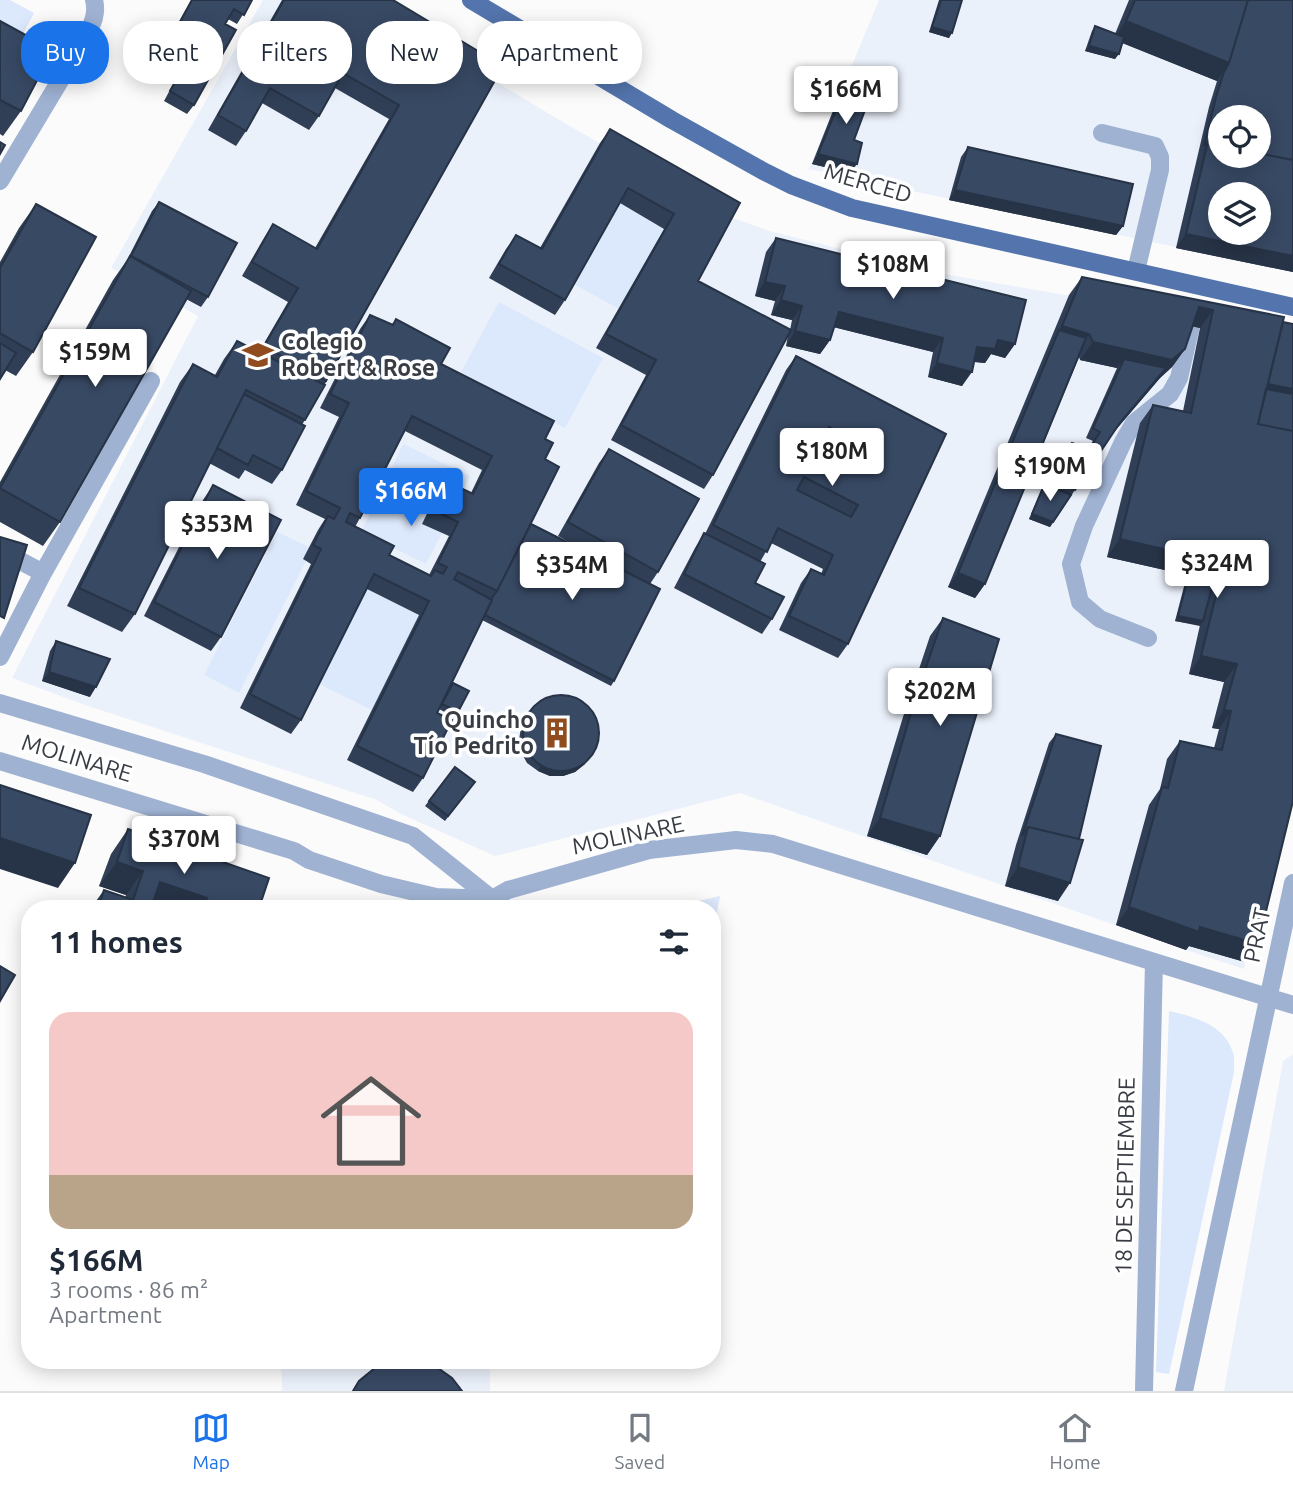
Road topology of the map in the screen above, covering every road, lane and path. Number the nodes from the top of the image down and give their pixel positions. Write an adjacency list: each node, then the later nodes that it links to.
1 (94, 0): 4 (street)
2 (471, 0): 5 (main road, MERCED)
3 (1102, 132): 5 (street)
4 (0, 181)
5 (1136, 271): 6 (main road, MERCED)
6 (1201, 286): 7 (main road, MERCED); 11 (street)
7 (1293, 307)
8 (151, 382): 10 (street)
9 (0, 550): 10 (street)
10 (43, 573): 12 (street)
11 (1148, 638)
12 (0, 657)
13 (0, 703): 16 (street)
14 (0, 761): 16 (street, MOLINARE)
15 (1293, 883): 18 (street, PRAT)
16 (492, 899): 17 (street, MOLINARE)
17 (1154, 962): 18 (street, MOLINARE); 20 (street, 18 DE SEPTIEMBRE)
18 (1268, 997): 19 (street, MOLINARE); 21 (street)
19 (1293, 1005)
20 (1144, 1391)
21 (1184, 1391)

